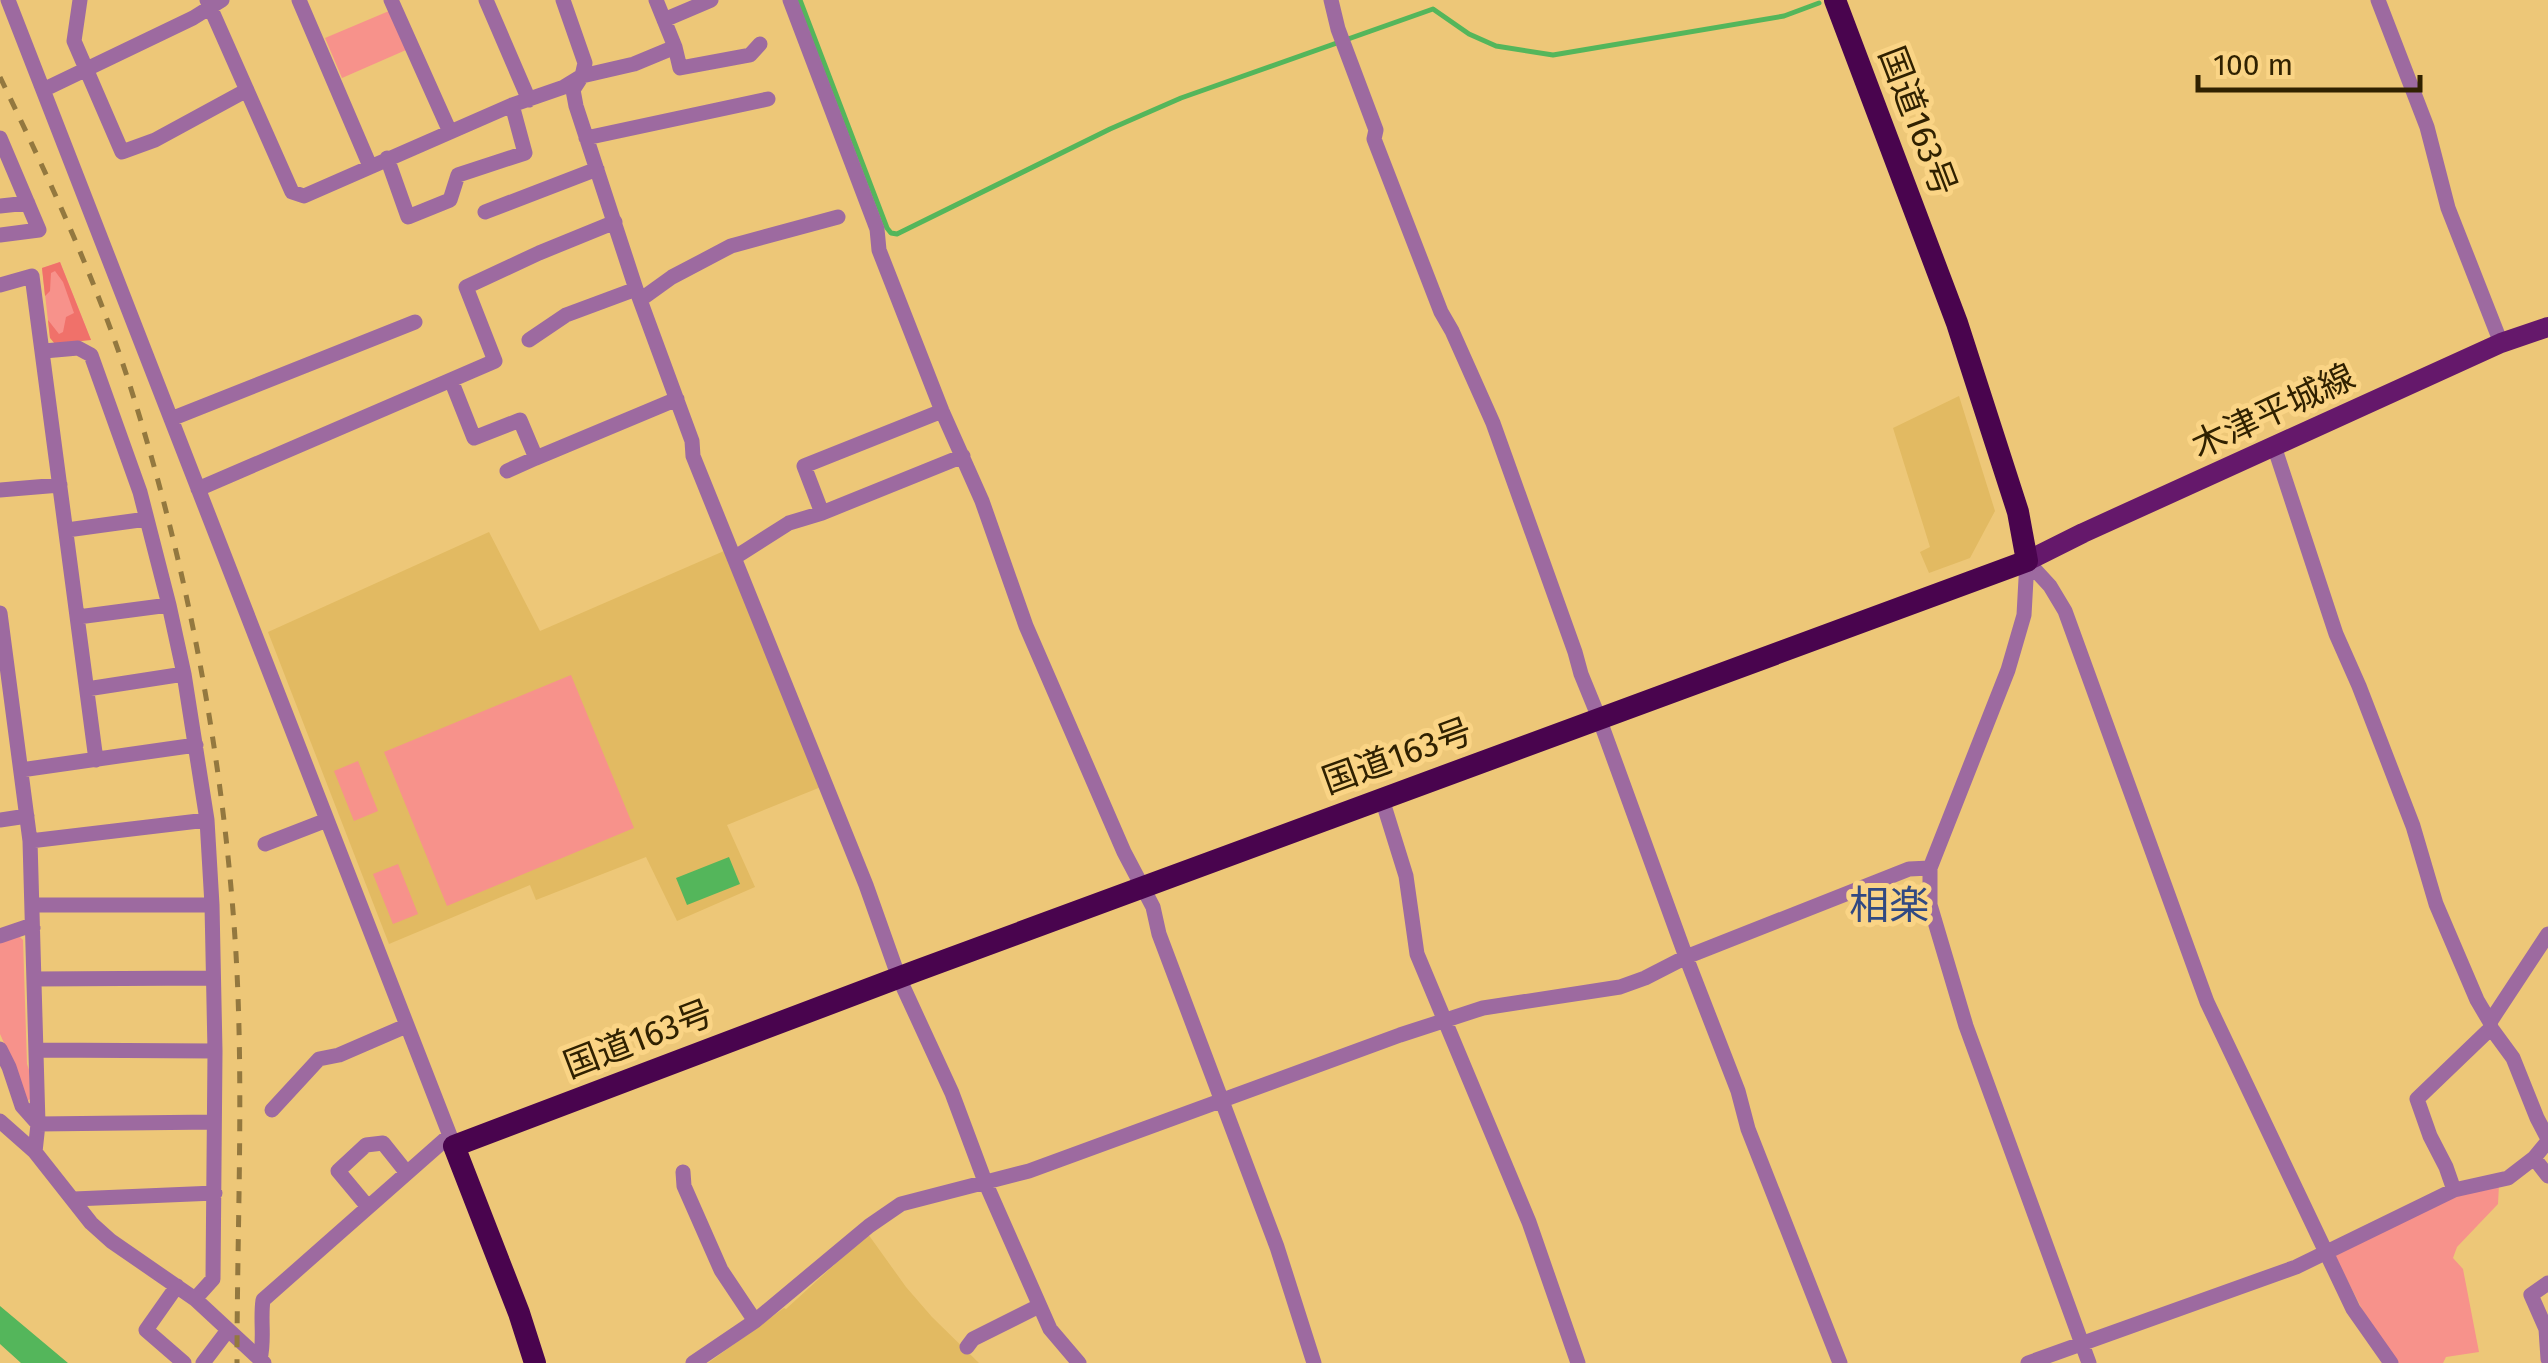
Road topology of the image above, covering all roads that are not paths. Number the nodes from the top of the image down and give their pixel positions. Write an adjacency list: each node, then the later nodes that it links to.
1 (8, 0): 19 (street)
2 (80, 0): 17 (street)
3 (299, 0): 28 (street)
4 (391, 0): 24 (street)
5 (486, 0): 22 (street)
6 (563, 0): 18 (street)
7 (656, 0): 14 (street)
8 (711, 0): 14 (street)
9 (790, 0): 45 (street)
10 (1331, 0): 64 (street)
11 (1835, 0): 58 (highway, 国道163号)
12 (2378, 0): 41 (street)
13 (213, 2): 17 (street); 20 (street)
14 (664, 20): 16 (street)
15 (760, 44): 16 (street)
16 (675, 47): 18 (street)
17 (86, 70): 19 (street); 20 (street)
18 (582, 76): 22 (street); 26 (street)
19 (42, 90): 46 (street)
20 (247, 90): 28 (street)
21 (768, 99): 26 (street)
22 (529, 100): 23 (street)
23 (512, 105): 24 (street); 27 (street)
24 (450, 132): 27 (street)
25 (0, 138): 30 (street)
26 (586, 138): 29 (street)
27 (387, 158): 28 (street)
28 (370, 166)
29 (597, 169): 32 (street); 34 (street)
30 (28, 203): 31 (street); 35 (street)
31 (0, 206)
32 (485, 212)
33 (838, 216): 37 (street)
34 (615, 222): 37 (street); 43 (street)
35 (0, 234)
36 (0, 285): 42 (street)
37 (638, 294): 40 (street); 44 (street)
38 (415, 322): 46 (street)
39 (2548, 326): 41 (main road, 木津平城線)
40 (529, 340)
41 (2500, 343): 47 (main road, 木津平城線)
42 (44, 351): 51 (street); 55 (street)
43 (451, 380): 49 (street); 52 (street)
44 (677, 399): 49 (street); 57 (street)
45 (942, 411): 48 (street); 54 (street)
46 (171, 419): 52 (street)
47 (2274, 446): 58 (main road, 木津平城線); 87 (street)
48 (962, 456): 54 (street); 76 (street)
49 (536, 458): 50 (street)
50 (508, 470)
51 (60, 485): 53 (street); 56 (street)
52 (198, 489): 72 (street)
53 (0, 490)
54 (822, 513): 57 (street)
55 (146, 519): 56 (street); 59 (street)
56 (67, 530): 60 (street)
57 (734, 558): 84 (street)
58 (2027, 561): 64 (highway, 国道163号); 75 (street); 110 (street)
59 (169, 605): 60 (street); 62 (street)
60 (78, 617): 63 (street)
61 (0, 621): 67 (street)
62 (184, 674): 63 (street); 65 (street)
63 (86, 690): 66 (street)
64 (1600, 718): 68 (highway, 国道163号); 82 (street)
65 (196, 745): 66 (street); 71 (street)
66 (96, 760): 67 (street)
67 (21, 770): 69 (street)
68 (1382, 799): 76 (highway, 国道163号); 86 (street)
69 (27, 816): 70 (street); 73 (street)
70 (0, 820)
71 (207, 820): 73 (street); 78 (street)
72 (326, 820): 74 (street); 88 (street)
73 (30, 841): 77 (street)
74 (264, 844)
75 (1930, 868): 82 (street); 117 (street)
76 (1143, 888): 84 (highway, 国道163号); 93 (street)
77 (32, 905): 78 (street); 79 (street)
78 (212, 905): 83 (street)
79 (32, 928): 81 (street); 85 (street)
80 (2548, 934): 87 (street)
81 (0, 936)
82 (1686, 958): 86 (street); 128 (street)
83 (212, 978): 85 (street); 91 (street)
84 (899, 978): 99 (highway, 国道163号); 105 (street)
85 (34, 979): 90 (street)
86 (1444, 1020): 93 (street); 127 (street)
87 (2491, 1025): 98 (street); 106 (street)
88 (406, 1026): 94 (street); 99 (street)
89 (0, 1049): 92 (street)
90 (36, 1050): 91 (street); 97 (street)
91 (215, 1051): 96 (street)
92 (5, 1065): 97 (street)
93 (1222, 1100): 105 (street); 126 (street)
94 (272, 1110)
95 (0, 1121): 100 (street)
96 (214, 1122): 97 (street); 107 (street)
97 (38, 1124): 100 (street)
98 (2548, 1140): 101 (street)
99 (452, 1141): 103 (street); 123 (highway)
100 (35, 1152): 108 (street)
101 (2534, 1158): 104 (street); 106 (street)
102 (682, 1172): 115 (street)
103 (407, 1173): 109 (street); 109 (street)
104 (2548, 1176)
105 (986, 1184): 114 (street); 115 (street)
106 (2454, 1190): 110 (street)
107 (215, 1193): 108 (street); 113 (street)
108 (74, 1199): 112 (street)
109 (368, 1207): 120 (street)
110 (2328, 1253): 117 (street); 131 (street)
111 (2548, 1284): 119 (street)
112 (177, 1286): 113 (street); 121 (street)
113 (195, 1298): 116 (street)
114 (1039, 1306): 118 (street); 125 (street)
115 (755, 1322): 124 (street)
116 (228, 1330): 120 (street); 122 (street)
117 (2081, 1344): 129 (street); 130 (street)
118 (967, 1347)
119 (2548, 1359)
120 (262, 1361)
121 (184, 1363)
122 (203, 1363)
123 (536, 1363)
124 (692, 1363)
125 (1079, 1363)
126 (1314, 1363)
127 (1578, 1363)
128 (1840, 1363)
129 (2028, 1363)
130 (2089, 1363)
131 (2390, 1363)

